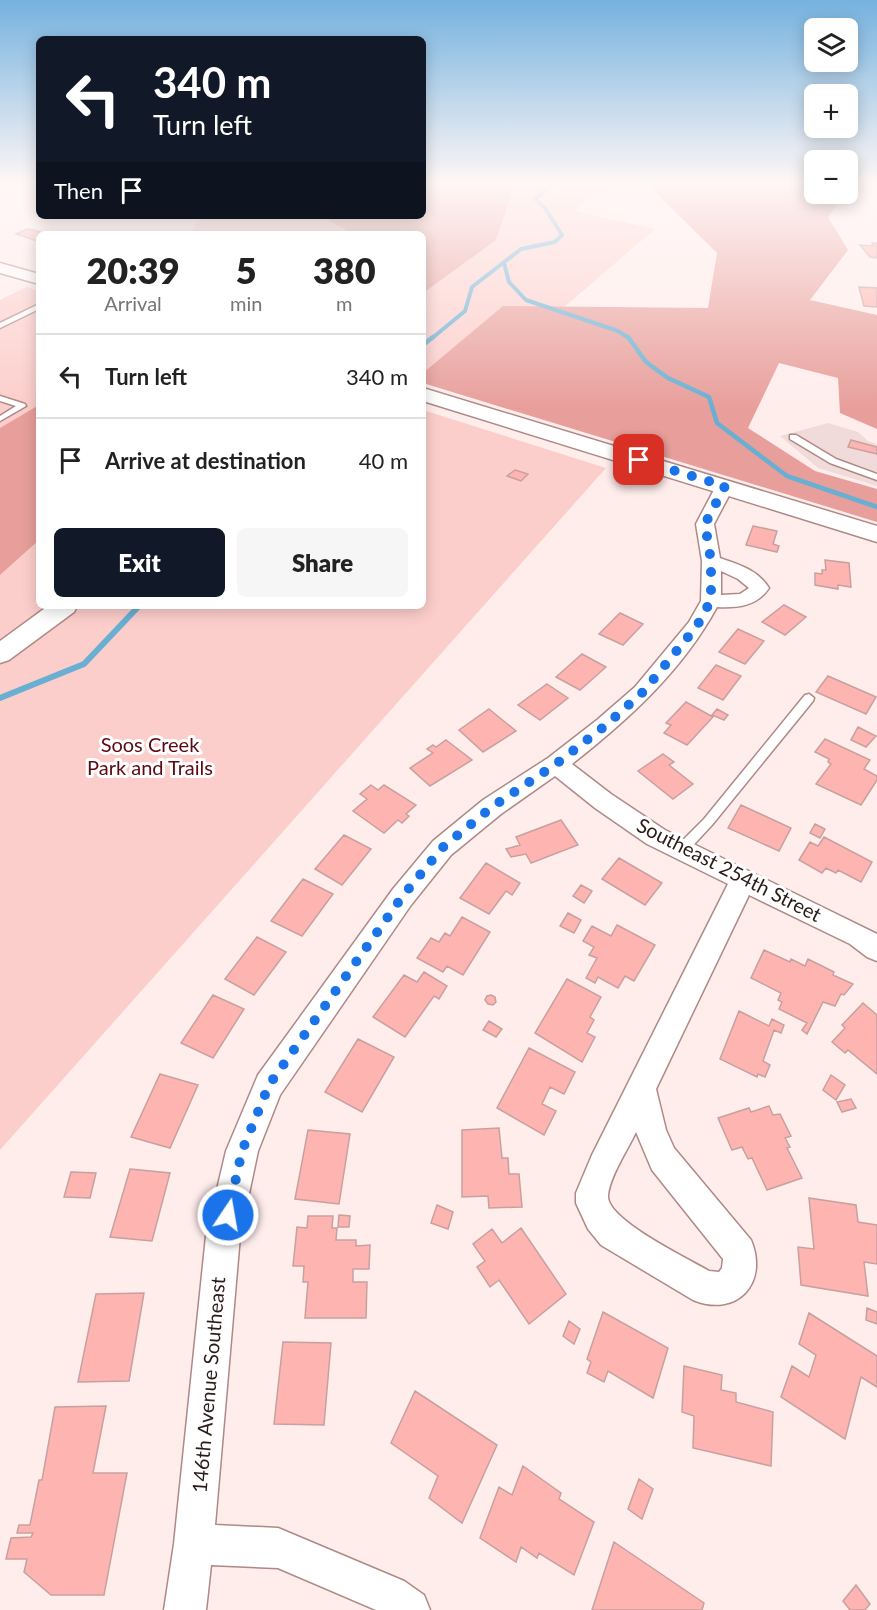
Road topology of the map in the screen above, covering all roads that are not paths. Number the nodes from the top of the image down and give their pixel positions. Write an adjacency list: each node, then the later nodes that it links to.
1 (0, 268): 2 (main road)
2 (36, 278)
3 (36, 308): 4 (lane)
4 (0, 326)
5 (426, 395): 10 (main road)
6 (0, 398): 7 (lane)
7 (0, 419)
8 (793, 437): 9 (lane)
9 (877, 477)
10 (725, 486): 11 (main road); 12 (street, 146th Avenue Southeast)
11 (877, 534)
12 (711, 561): 13 (street, 146th Avenue Southeast); 13 (street)
13 (711, 600): 17 (street, 146th Avenue Southeast)
14 (61, 609): 15 (street)
15 (0, 654)
16 (809, 698): 18 (lane)
17 (556, 764): 18 (street, Southeast 254th Street); 22 (street, 146th Avenue Southeast)
18 (682, 849): 19 (street, Southeast 254th Street)
19 (744, 879): 20 (street, Southeast 254th Street); 21 (street)
20 (877, 949)
21 (641, 1088): 21 (street)
22 (194, 1544): 23 (street, 146th Avenue Southeast); 24 (street)
23 (184, 1610)
24 (410, 1610)

